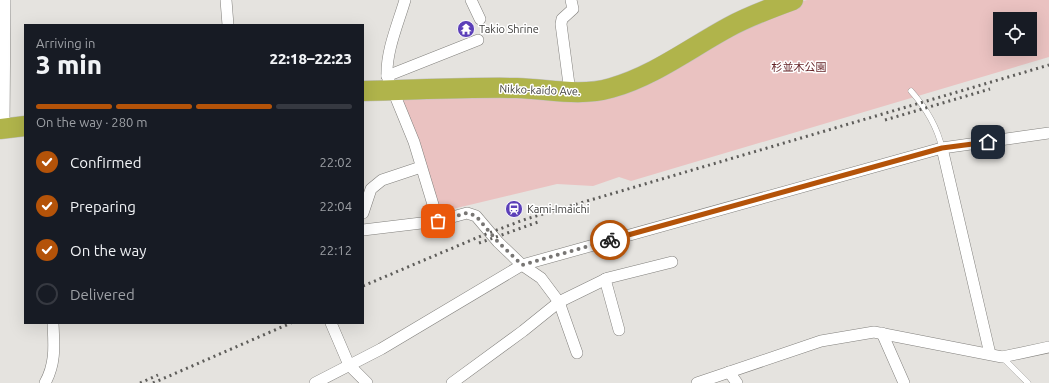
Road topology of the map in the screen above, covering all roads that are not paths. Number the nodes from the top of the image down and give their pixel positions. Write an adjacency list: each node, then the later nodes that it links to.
1 (5, 0): 15 (street)
2 (226, 0): 8 (street)
3 (405, 0): 10 (street)
4 (471, 0): 7 (street)
5 (571, 0): 12 (street)
6 (793, 0): 12 (highway, Nikko-kaido Ave.)
7 (480, 19)
8 (228, 24)
9 (478, 40): 10 (street)
10 (389, 83): 11 (highway, Nikko-kaido Ave.); 12 (highway, Nikko-kaido Ave.); 18 (street)
11 (364, 91)
12 (570, 92)
13 (911, 92): 17 (lane)
14 (24, 126): 15 (highway)
15 (2, 129)
16 (1049, 133): 17 (street)
17 (942, 148): 23 (street); 32 (street)
18 (421, 167): 19 (street); 20 (street)
19 (364, 210)
20 (438, 221): 21 (street); 23 (street)
21 (364, 230)
22 (672, 262): 24 (street)
23 (522, 265): 25 (street); 34 (street)
24 (605, 279): 25 (street); 28 (street)
25 (559, 302): 31 (street); 39 (street)
26 (53, 324): 36 (street)
27 (331, 324): 34 (street)
28 (619, 330)
29 (882, 333): 32 (street); 35 (street); 42 (street)
30 (1049, 347): 33 (street)
31 (577, 352)
32 (990, 354): 33 (street)
33 (1002, 357): 43 (lane)
34 (349, 365): 37 (street); 38 (street)
35 (729, 372): 40 (street); 41 (street)
36 (45, 383)
37 (315, 383)
38 (367, 383)
39 (452, 383)
40 (697, 383)
41 (737, 383)
42 (904, 383)
43 (1028, 383)

